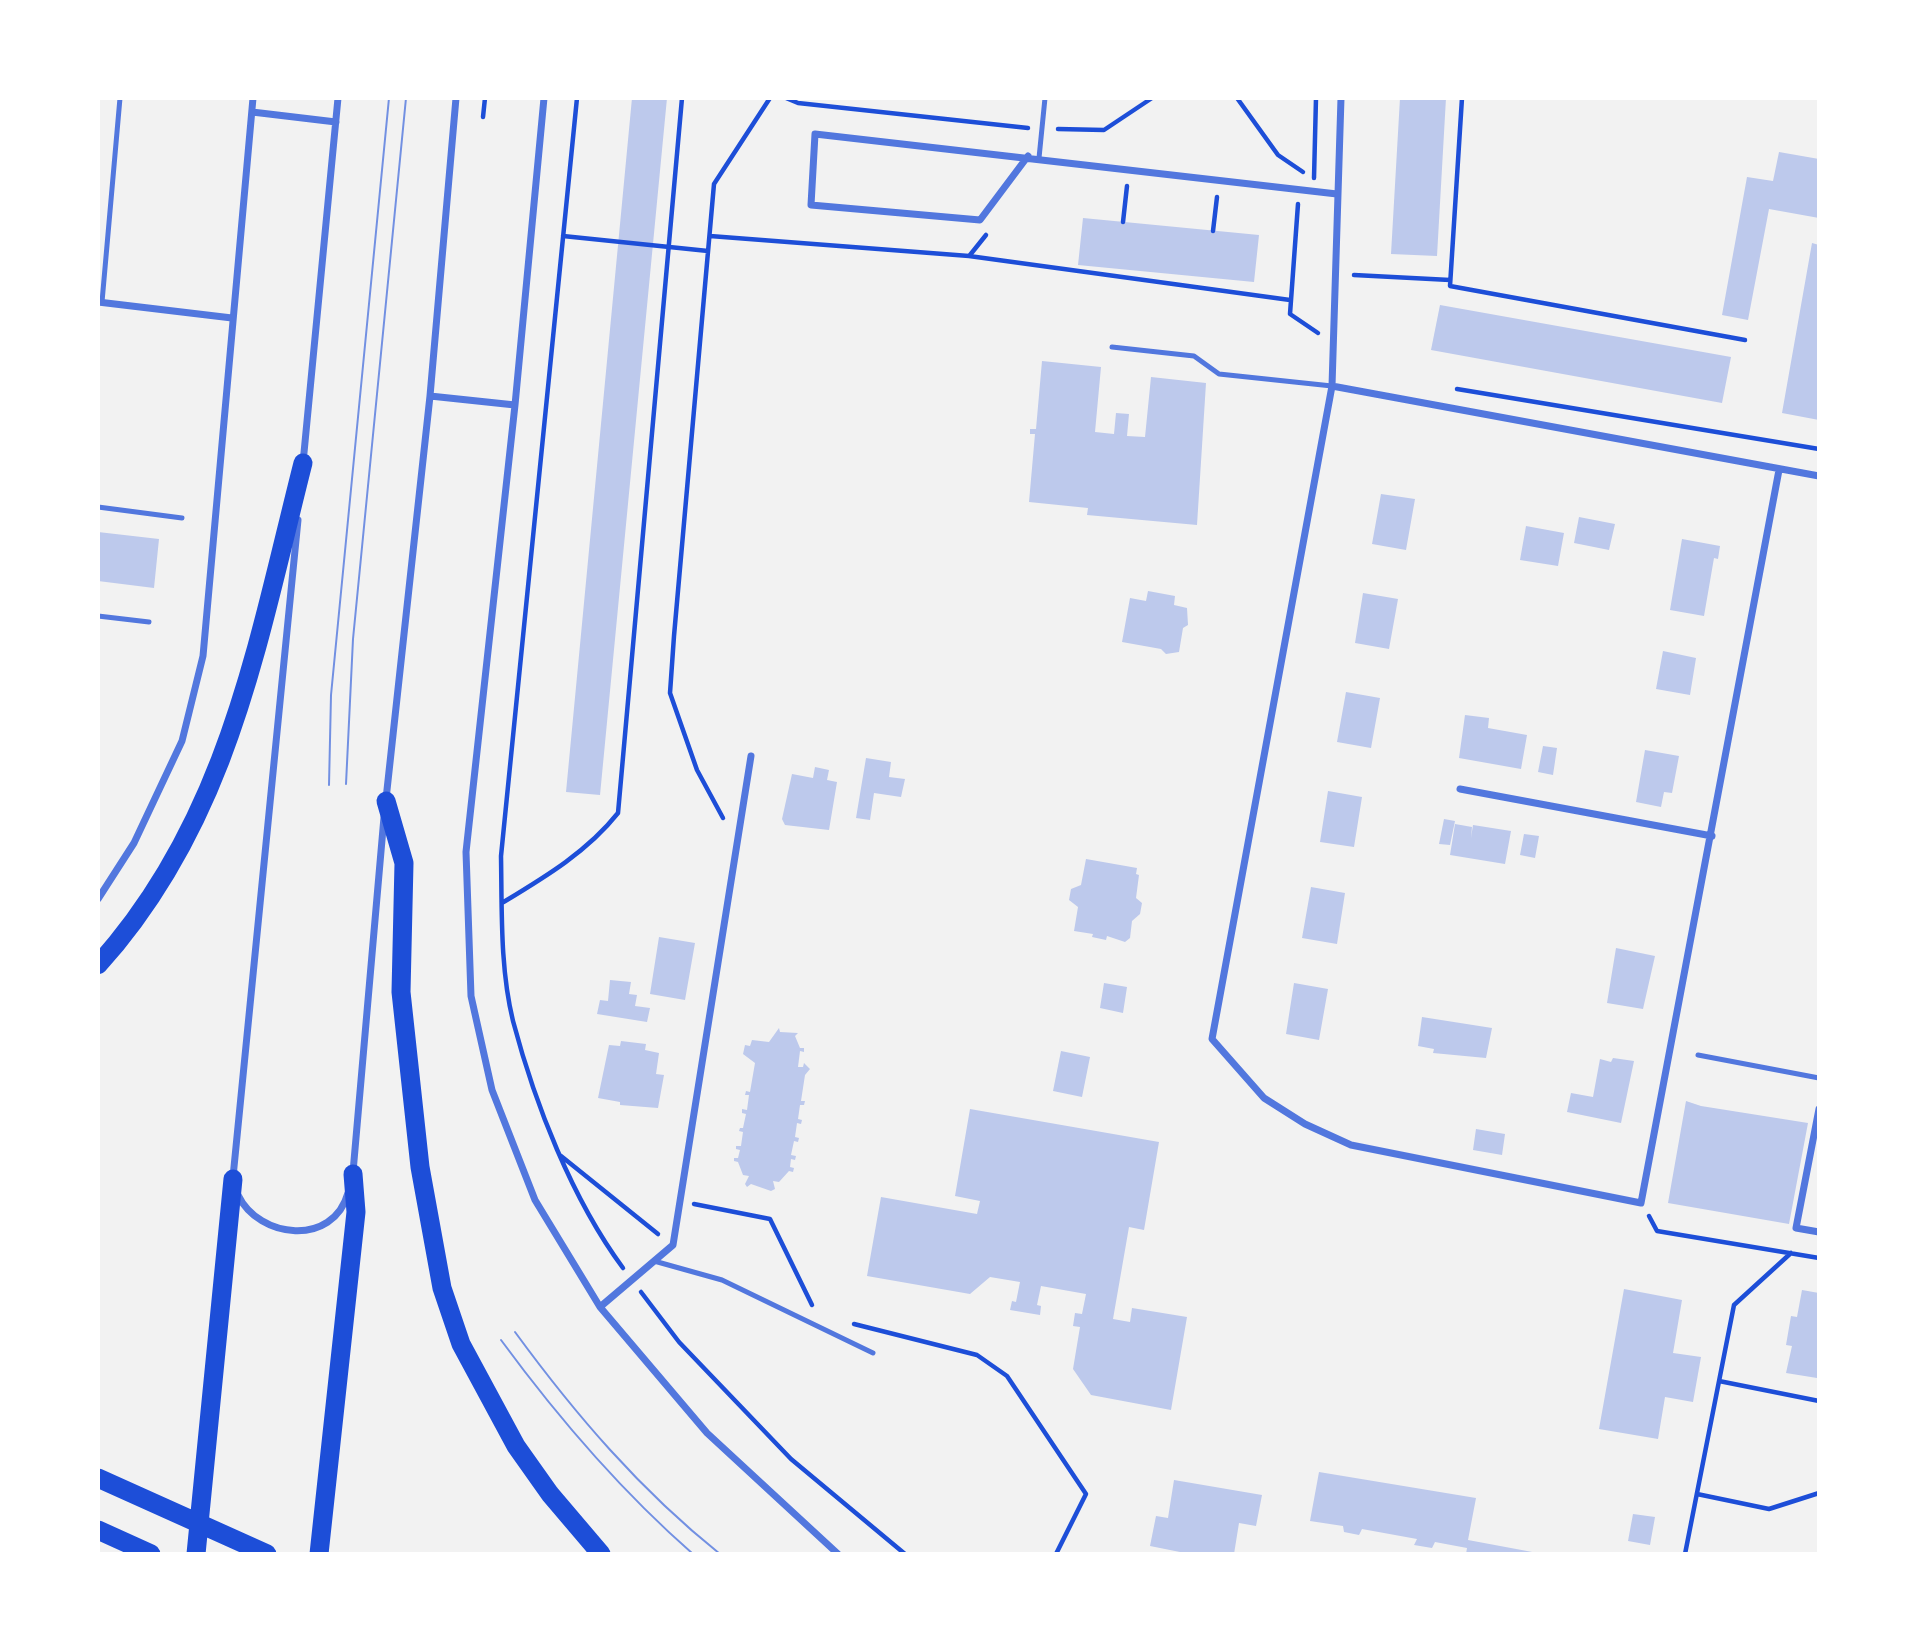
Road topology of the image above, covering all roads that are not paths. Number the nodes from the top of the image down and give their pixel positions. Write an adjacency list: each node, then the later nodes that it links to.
1 (120, 98): 13 (lane)
2 (253, 98): 8 (street)
3 (338, 98): 9 (street)
4 (456, 98): 17 (street)
5 (544, 98): 18 (street)
6 (1045, 98): 11 (lane)
7 (1342, 98): 12 (street)
8 (252, 113): 9 (street); 14 (street)
9 (336, 122): 19 (street)
10 (1028, 156): 10 (street); 11 (street)
11 (1039, 158): 12 (street)
12 (1337, 194): 16 (street)
13 (100, 302): 14 (street)
14 (232, 317): 30 (street)
15 (1112, 347): 16 (lane)
16 (1332, 386): 20 (street); 29 (street)
17 (430, 396): 18 (street); 28 (street)
18 (514, 405): 39 (street)
19 (303, 463): 31 (highway); 36 (street)
20 (1779, 470): 21 (street); 29 (street)
21 (1819, 476)
22 (98, 507): 23 (lane)
23 (182, 518)
24 (98, 616): 25 (lane)
25 (149, 622)
26 (751, 756): 38 (street)
27 (1460, 789): 29 (street)
28 (386, 801): 35 (street); 47 (highway)
29 (1712, 836)
30 (98, 899)
31 (98, 965)
32 (1698, 1055): 33 (lane)
33 (1819, 1078)
34 (1819, 1109): 37 (street)
35 (353, 1174): 36 (street); 46 (highway)
36 (233, 1179): 44 (highway)
37 (1819, 1232)
38 (654, 1261): 39 (street); 40 (lane)
39 (600, 1307): 48 (street)
40 (873, 1353)
41 (98, 1478): 45 (highway)
42 (98, 1530): 43 (highway)
43 (151, 1554)
44 (196, 1554)
45 (267, 1554)
46 (319, 1554)
47 (601, 1554)
48 (838, 1554)

